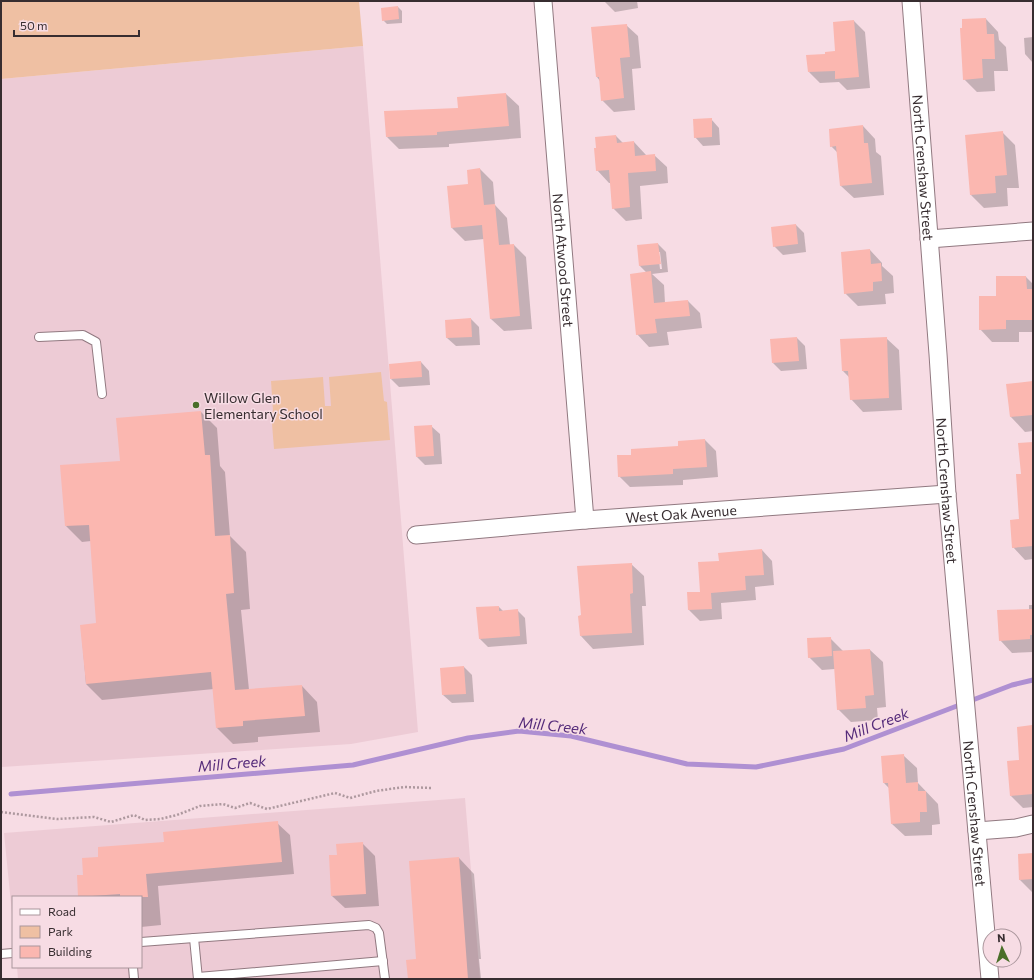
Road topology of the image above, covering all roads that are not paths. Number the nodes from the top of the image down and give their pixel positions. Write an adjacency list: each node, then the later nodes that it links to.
1 (543, 1): 8 (street, North Atwood Street)
2 (911, 1): 4 (street, North Crenshaw Street)
3 (1033, 231): 4 (street)
4 (929, 239): 7 (street, North Crenshaw Street)
5 (39, 337): 6 (lane)
6 (102, 394)
7 (947, 494): 8 (street, West Oak Avenue); 11 (street, North Crenshaw Street)
8 (585, 520): 9 (street, West Oak Avenue)
9 (416, 535)
10 (1033, 824): 11 (street)
11 (977, 831): 21 (street, North Crenshaw Street)
12 (194, 938): 13 (lane); 16 (lane); 18 (lane)
13 (142, 942)
14 (12, 952): 15 (lane)
15 (1, 954)
16 (383, 961): 18 (lane); 20 (lane)
17 (133, 968): 19 (lane)
18 (198, 978)
19 (134, 979)
20 (385, 979)
21 (990, 979)

